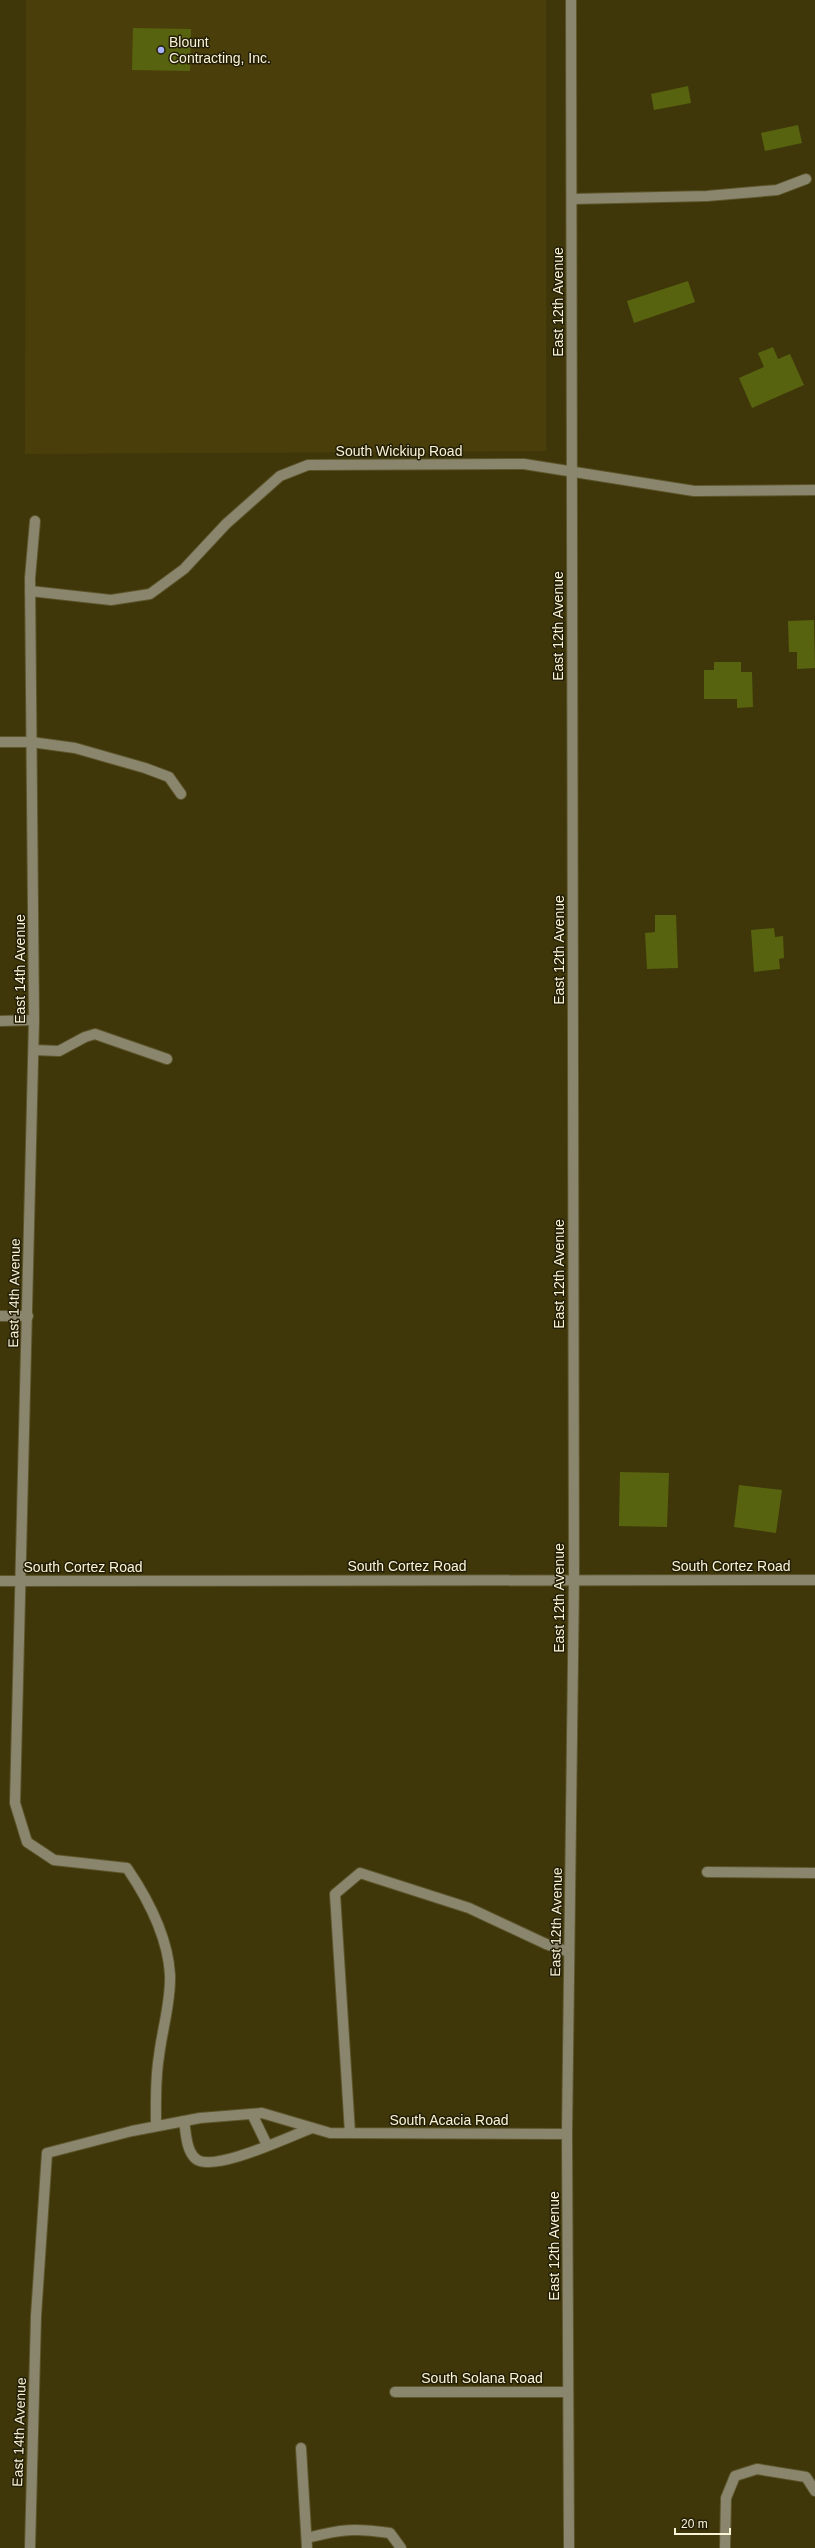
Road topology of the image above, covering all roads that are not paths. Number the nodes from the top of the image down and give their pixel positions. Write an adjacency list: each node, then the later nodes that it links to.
1 (571, 0): 3 (street, East 12th Avenue)
2 (806, 178): 3 (street)
3 (572, 199): 4 (street, East 12th Avenue)
4 (572, 471): 5 (street, South Wickiup Road); 7 (street, South Wickiup Road); 17 (street, East 12th Avenue)
5 (815, 490)
6 (35, 521): 7 (street, East 14th Avenue)
7 (30, 591): 9 (street, East 14th Avenue)
8 (0, 742): 9 (street)
9 (32, 742): 10 (street); 11 (street, East 14th Avenue)
10 (181, 794)
11 (34, 1020): 12 (street); 13 (street, East 14th Avenue)
12 (0, 1021)
13 (34, 1050): 14 (street); 16 (street, East 14th Avenue)
14 (167, 1059)
15 (0, 1316): 16 (street)
16 (28, 1316): 20 (street, East 14th Avenue)
17 (574, 1580): 18 (street, South Cortez Road); 20 (street, South Cortez Road); 23 (street, East 12th Avenue)
18 (815, 1580)
19 (0, 1581): 20 (street, South Cortez Road)
20 (21, 1581): 26 (street, East 14th Avenue)
21 (707, 1872): 22 (street)
22 (815, 1873)
23 (570, 1952): 28 (street); 29 (street, East 12th Avenue)
24 (252, 2114): 25 (street, South Acacia Road); 27 (street, South Acacia Road); 30 (street)
25 (184, 2121): 26 (street, South Acacia Road); 30 (street)
26 (156, 2126): 36 (street, East 14th Avenue)
27 (312, 2128): 28 (street, South Acacia Road); 30 (street)
28 (350, 2133): 29 (street, South Acacia Road)
29 (567, 2134): 32 (street, East 12th Avenue)
30 (267, 2145)
31 (395, 2392): 32 (street, South Solana Road)
32 (568, 2392): 38 (street, East 12th Avenue)
33 (301, 2448): 35 (street)
34 (815, 2491): 39 (street)
35 (307, 2543): 37 (street)
36 (30, 2548)
37 (401, 2548)
38 (569, 2548)
39 (725, 2548)

